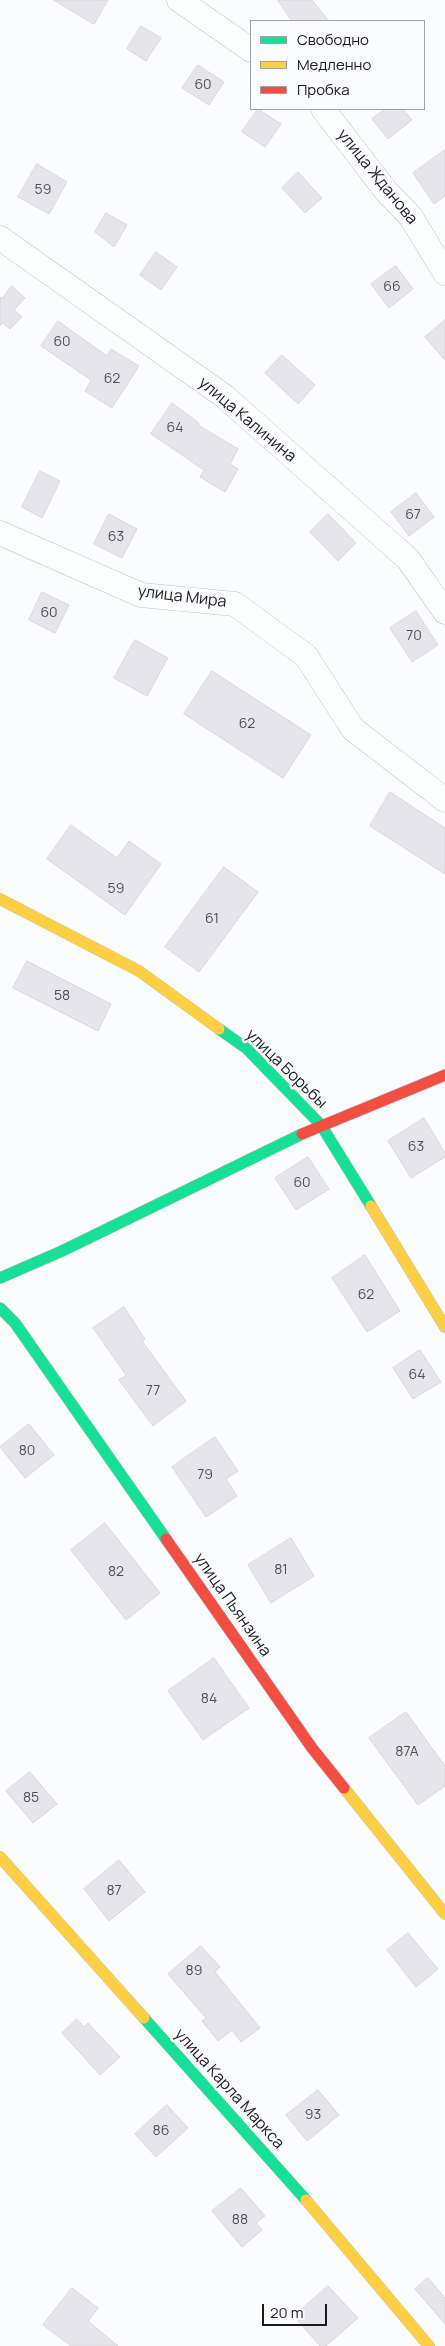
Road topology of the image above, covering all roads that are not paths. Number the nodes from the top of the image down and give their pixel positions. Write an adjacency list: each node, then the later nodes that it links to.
1 (179, 0): 2 (street)
2 (250, 49)
3 (324, 110): 5 (street, улица Жданова)
4 (0, 238): 7 (street, улица Калинина)
5 (445, 273)
6 (0, 533): 8 (street, улица Мира)
7 (445, 612)
8 (445, 800)
9 (0, 899): 11 (street, улица Борьбы)
10 (445, 1075): 11 (street)
11 (321, 1125): 12 (street); 14 (street, улица Борьбы)
12 (0, 1278)
13 (0, 1308): 16 (street, улица Пьянзина)
14 (445, 1327)
15 (0, 1857): 17 (street, улица Карла Маркса)
16 (445, 1914)
17 (429, 2346)

